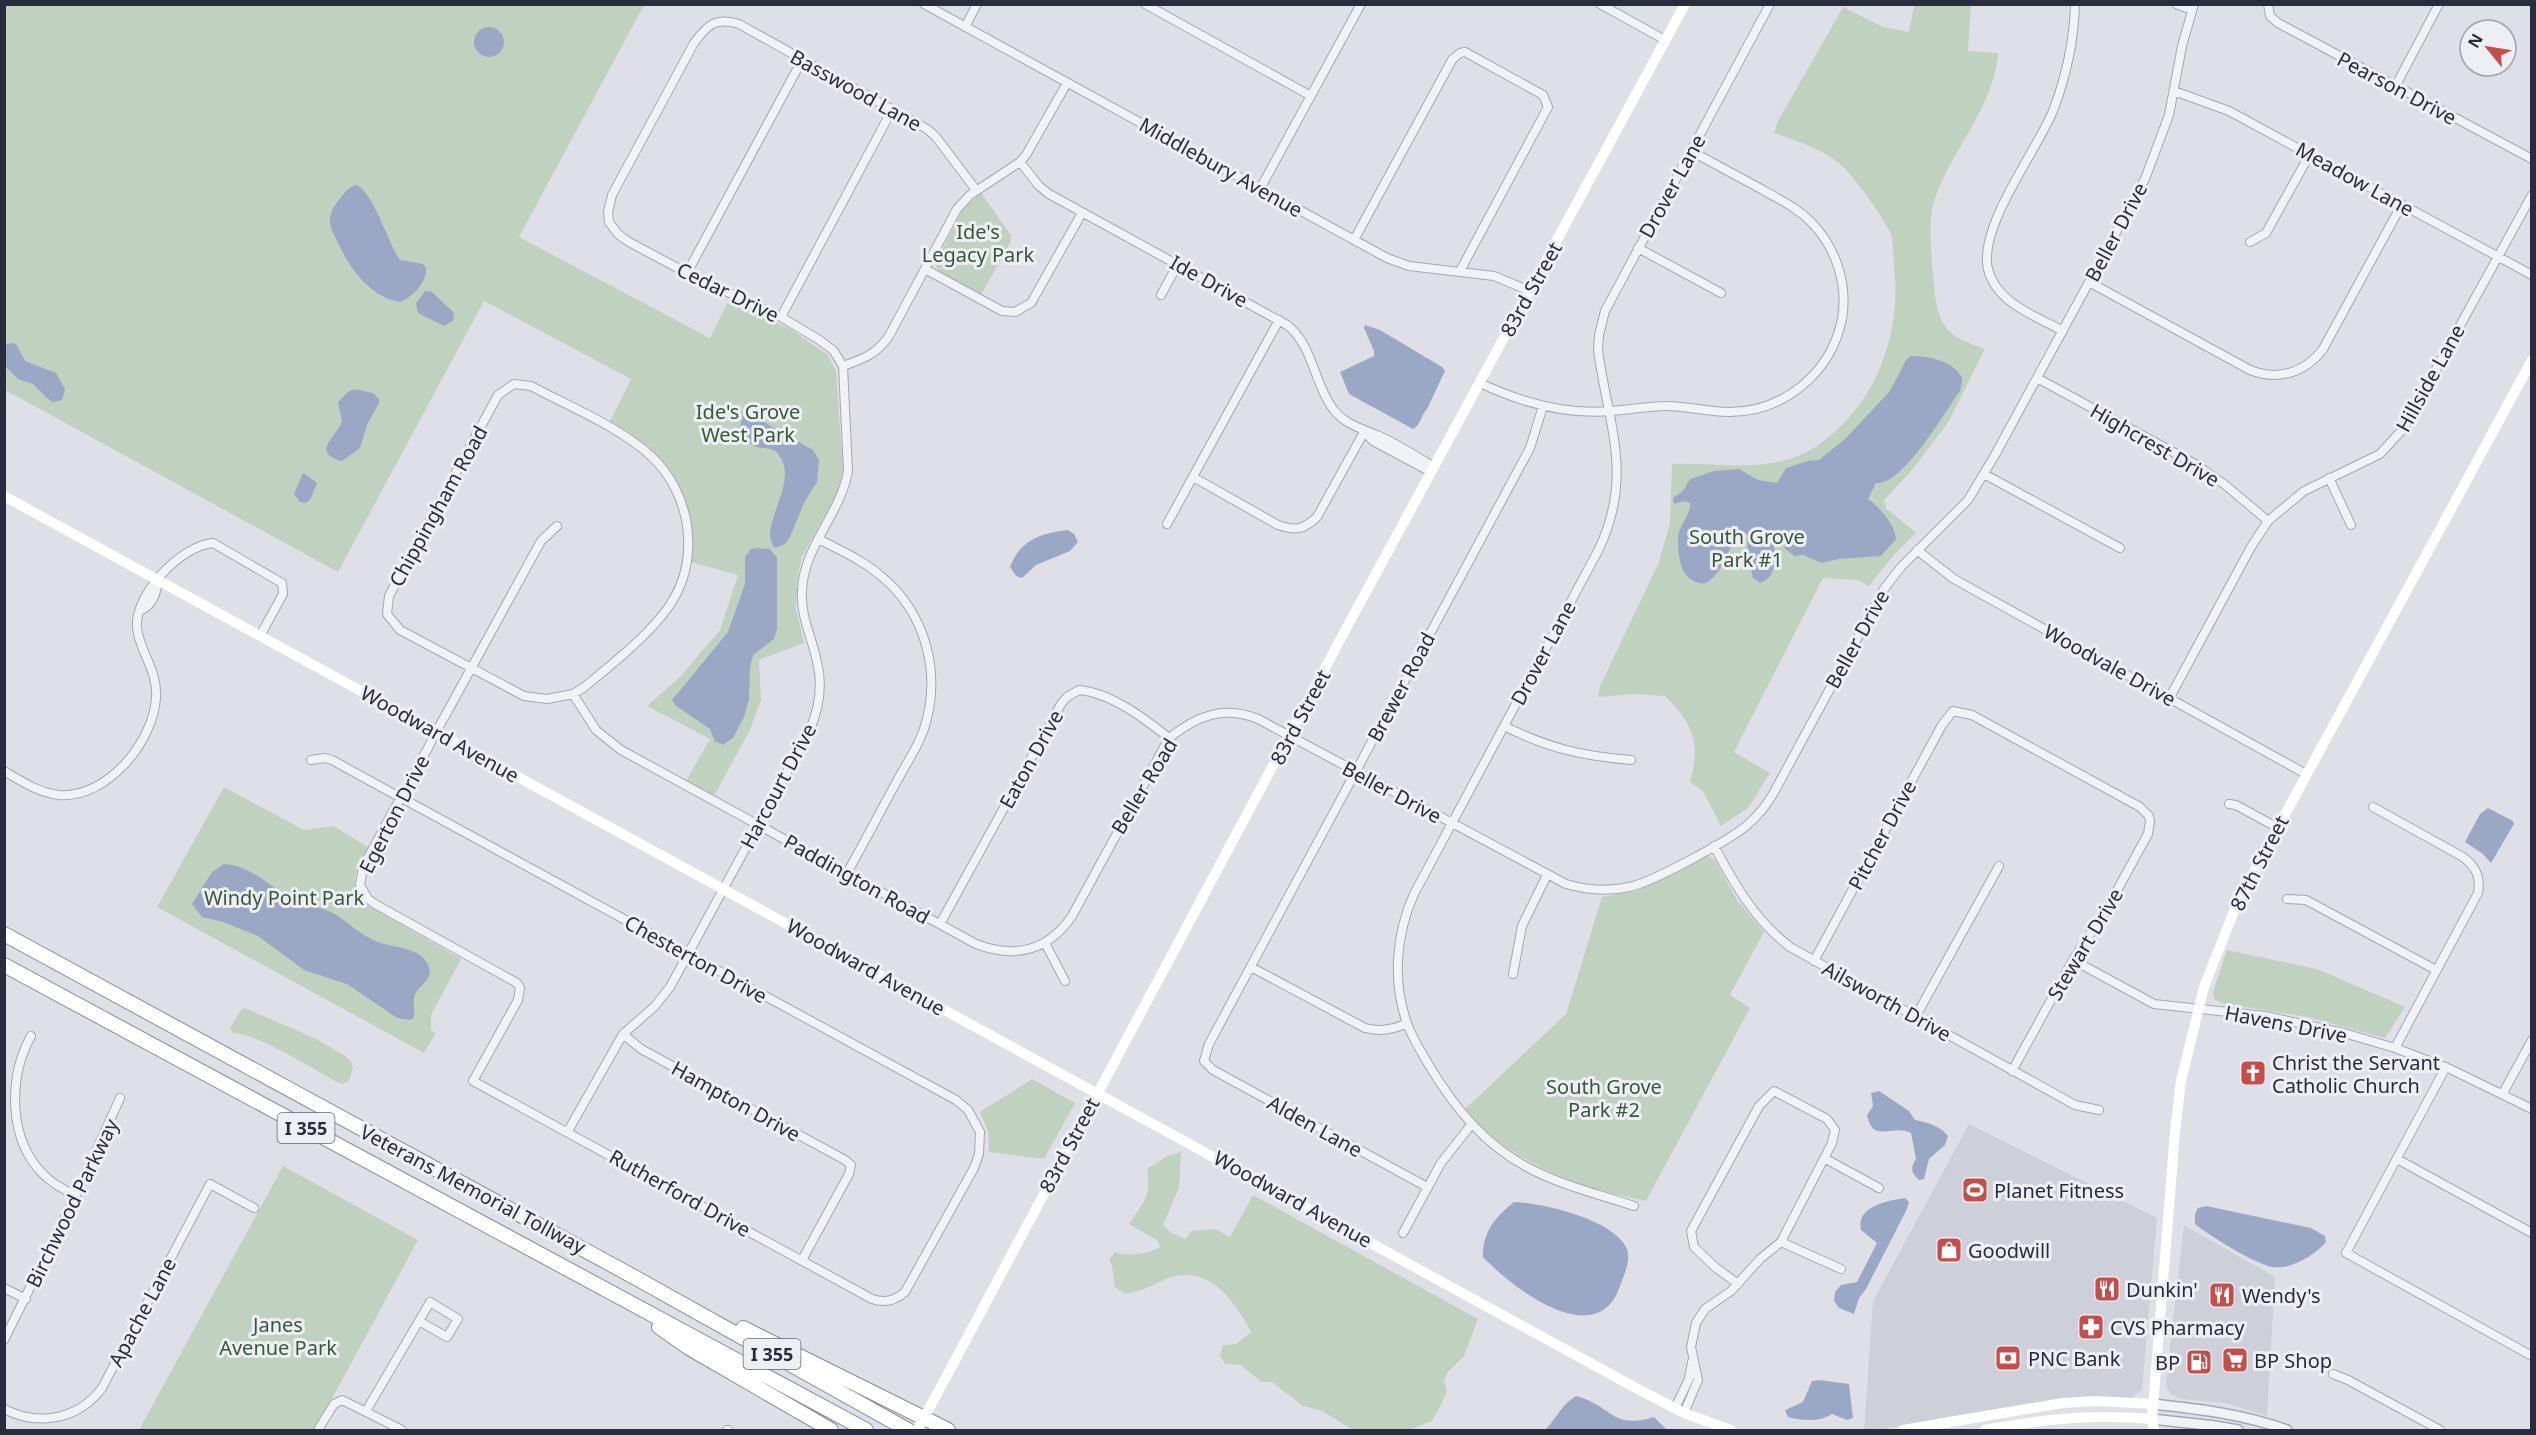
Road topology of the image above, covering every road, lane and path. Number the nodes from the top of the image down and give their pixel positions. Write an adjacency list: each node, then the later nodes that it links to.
1 (924, 4): 13 (street, Middlebury Avenue)
2 (977, 4): 13 (street)
3 (1144, 4): 19 (street)
4 (1361, 4): 19 (street)
5 (1600, 4): 14 (street)
6 (1685, 4): 14 (main road, 83rd Street)
7 (1770, 4): 21 (street, Drover Lane)
8 (2075, 4): 46 (street)
9 (2176, 4): 11 (street)
10 (2439, 4): 17 (street)
11 (2193, 7): 18 (street, Beller Drive)
12 (2268, 8): 17 (street, Pearson Drive)
13 (965, 27): 16 (street, Middlebury Avenue)
14 (1665, 40): 41 (main road, 83rd Street)
15 (802, 60): 20 (street, Basswood Lane); 30 (street, Basswood Lane); 38 (street)
16 (1067, 83): 24 (street); 25 (street, Middlebury Avenue)
17 (2395, 87): 23 (street, Pearson Drive)
18 (2174, 91): 22 (street, Meadow Lane); 40 (street, Beller Drive)
19 (1311, 96): 25 (street)
20 (892, 110): 26 (street, Basswood Lane); 44 (street)
21 (1691, 151): 33 (street, Drover Lane); 52 (street)
22 (2310, 154): 28 (street, Meadow Lane); 32 (street)
23 (2532, 159)
24 (1020, 162): 26 (street); 29 (street, Ide Drive)
25 (1260, 189): 31 (street, Middlebury Avenue)
26 (976, 190): 36 (street)
27 (2532, 195): 34 (street, Hillside Lane)
28 (2402, 204): 34 (street, Meadow Lane); 40 (street)
29 (1082, 213): 35 (street, Ide Drive); 36 (street)
30 (609, 222): 38 (street, Cedar Drive)
31 (1354, 240): 37 (street, Middlebury Avenue); 37 (street)
32 (2250, 242)
33 (1638, 248): 42 (street); 52 (street, Drover Lane)
34 (2498, 256): 39 (street, Meadow Lane); 57 (street, Hillside Lane)
35 (1178, 264): 43 (street); 45 (street, Ide Drive)
36 (924, 269): 48 (street)
37 (1460, 271): 41 (street, Middlebury Avenue)
38 (687, 273): 44 (street, Cedar Drive)
39 (2532, 275)
40 (2090, 282): 46 (street, Beller Drive)
41 (1530, 291): 50 (main road, 83rd Street)
42 (1721, 293)
43 (1161, 295)
44 (781, 317): 48 (street, Cedar Drive)
45 (1280, 320): 53 (street, Ide Drive); 56 (street)
46 (2063, 331): 49 (street, Beller Drive)
47 (2532, 360): 79 (main road, 87th Street)
48 (843, 366): 63 (street, Harcourt Drive)
49 (2037, 378): 55 (street, Beller Drive); 59 (street, Highcrest Drive)
50 (1479, 383): 51 (street); 54 (main road, 83rd Street)
51 (1543, 406): 52 (street); 78 (street, Brewer Road)
52 (1609, 412): 71 (street, Drover Lane)
53 (1364, 432): 54 (street, Ide Drive); 56 (street)
54 (1432, 469): 73 (main road, 83rd Street)
55 (1984, 474): 64 (street); 65 (street, Beller Drive)
56 (1193, 477): 60 (street)
57 (2330, 478): 59 (street, Hillside Lane); 61 (street)
58 (4, 496): 66 (main road, Woodward Avenue)
59 (2268, 521): 70 (street, Hillside Lane)
60 (1167, 524)
61 (2351, 525)
62 (557, 526): 68 (street, Egerton Drive)
63 (819, 539): 85 (street, Harcourt Drive); 89 (street)
64 (2120, 548)
65 (1917, 550): 70 (street, Woodvale Drive); 87 (street, Beller Drive)
66 (158, 580): 67 (main road, Woodward Avenue); 67 (street); 77 (street)
67 (260, 636): 72 (main road, Woodward Avenue)
68 (471, 669): 69 (street); 69 (street, Chippingham Road); 72 (street, Egerton Drive)
69 (573, 694): 85 (street, Paddington Road)
70 (2170, 697): 79 (street, Woodvale Drive)
71 (1504, 726): 76 (street); 84 (street, Drover Lane)
72 (436, 732): 80 (street, Egerton Drive); 91 (main road, Woodward Avenue)
73 (1290, 737): 74 (street, Beller Road); 78 (street, Beller Drive); 115 (main road, 83rd Street)
74 (1169, 738): 93 (street, Eaton Drive); 95 (street, Beller Road)
75 (311, 760): 80 (street, Chesterton Drive)
76 (1631, 760)
77 (4, 771)
78 (1356, 772): 84 (street, Beller Drive); 100 (street, Brewer Road)
79 (2306, 774): 86 (main road, 87th Street)
80 (401, 798): 96 (street, Chesterton Drive); 114 (street, Egerton Drive)
81 (2229, 804): 86 (street)
82 (2373, 807): 101 (street)
83 (2149, 816): 97 (street, Stewart Drive); 98 (street, Pitcher Drive)
84 (1451, 824): 90 (street, Beller Drive); 106 (street, Drover Lane)
85 (758, 825): 89 (street, Paddington Road); 91 (street, Harcourt Drive)
86 (2278, 828): 104 (main road, 87th Street)
87 (1714, 846): 90 (street, Beller Drive); 98 (street, Ailsworth Drive)
88 (1999, 866): 105 (street)
89 (847, 873): 93 (street, Paddington Road)
90 (1547, 875): 102 (street)
91 (723, 888): 96 (street, Harcourt Drive); 115 (main road, Woodward Avenue)
92 (2287, 899): 101 (street)
93 (940, 924): 95 (street, Paddington Road)
94 (4, 934): 134 (highway, Veterans Memorial Tollway / I 355)
95 (1045, 943): 103 (street)
96 (687, 954): 107 (street, Harcourt Drive); 139 (street, Chesterton Drive)
97 (2073, 960): 104 (street, Havens Drive); 113 (street, Stewart Drive)
98 (1814, 961): 105 (street, Ailsworth Drive)
99 (4, 965): 137 (highway, Veterans Memorial Tollway / I 355)
100 (1251, 967): 106 (street); 111 (street, Brewer Road)
101 (2436, 970): 110 (street)
102 (1513, 974)
103 (1065, 981)
104 (2198, 1009): 110 (street, Havens Drive); 144 (main road, 87th Street)
105 (1916, 1016): 113 (street, Ailsworth Drive)
106 (1407, 1023): 120 (street, Drover Lane)
107 (622, 1034): 121 (street, Harcourt Drive); 132 (street, Hampton Drive)
108 (31, 1036): 126 (street)
109 (2532, 1040): 116 (street)
110 (2395, 1048): 112 (street, Havens Drive)
111 (1204, 1061): 124 (street, Alden Lane)
112 (2446, 1067): 116 (street, Havens Drive); 123 (street)
113 (2012, 1071): 119 (street, Ailsworth Drive)
114 (473, 1081): 121 (street, Rutherford Drive)
115 (1097, 1092): 146 (main road, Woodward Avenue); 155 (main road, 83rd Street, bridge)
116 (2503, 1093): 118 (street, Havens Drive)
117 (120, 1098): 126 (street, Birchwood Parkway)
118 (2532, 1109)
119 (2099, 1110)
120 (1471, 1125): 124 (street); 127 (street, Drover Lane)
121 (568, 1131): 132 (street, Rutherford Drive)
122 (1824, 1158): 125 (street); 131 (street); 135 (street)
123 (2397, 1159): 130 (street); 142 (street)
124 (1427, 1187): 129 (street)
125 (1879, 1188)
126 (76, 1195): 138 (street, Birchwood Parkway)
127 (1634, 1206)
128 (254, 1208): 145 (street, Apache Lane)
129 (1403, 1233)
130 (2532, 1233)
131 (1781, 1242): 133 (street); 135 (street)
132 (802, 1260): 139 (street, Rutherford Drive)
133 (1841, 1269)
134 (636, 1278): 154 (highway, Veterans Memorial Tollway / I 355); 156 (highway)
135 (1738, 1284): 146 (street)
136 (4, 1288): 138 (street)
137 (608, 1292): 152 (highway); 153 (highway, Veterans Memorial Tollway / I 355)
138 (26, 1299): 141 (street, Birchwood Parkway)
139 (888, 1302)
140 (419, 1321): 140 (street); 147 (street)
141 (4, 1340)
142 (2532, 1356)
143 (2333, 1374): 149 (street)
144 (2153, 1404): 148 (main road, 87th Street); 158 (main road); 162 (street)
145 (4, 1409)
146 (1680, 1410): 157 (main road, Woodward Avenue)
147 (366, 1411): 150 (street); 151 (street)
148 (2153, 1425): 159 (main road); 160 (main road, 87th Street); 161 (street)
149 (2438, 1430)
150 (318, 1431)
151 (402, 1431)
152 (831, 1431)
153 (866, 1431)
154 (908, 1431)
155 (917, 1431)
156 (948, 1431)
157 (1731, 1431)
158 (1903, 1431)
159 (1985, 1431)
160 (2148, 1431)
161 (2238, 1431)
162 (2287, 1431)

